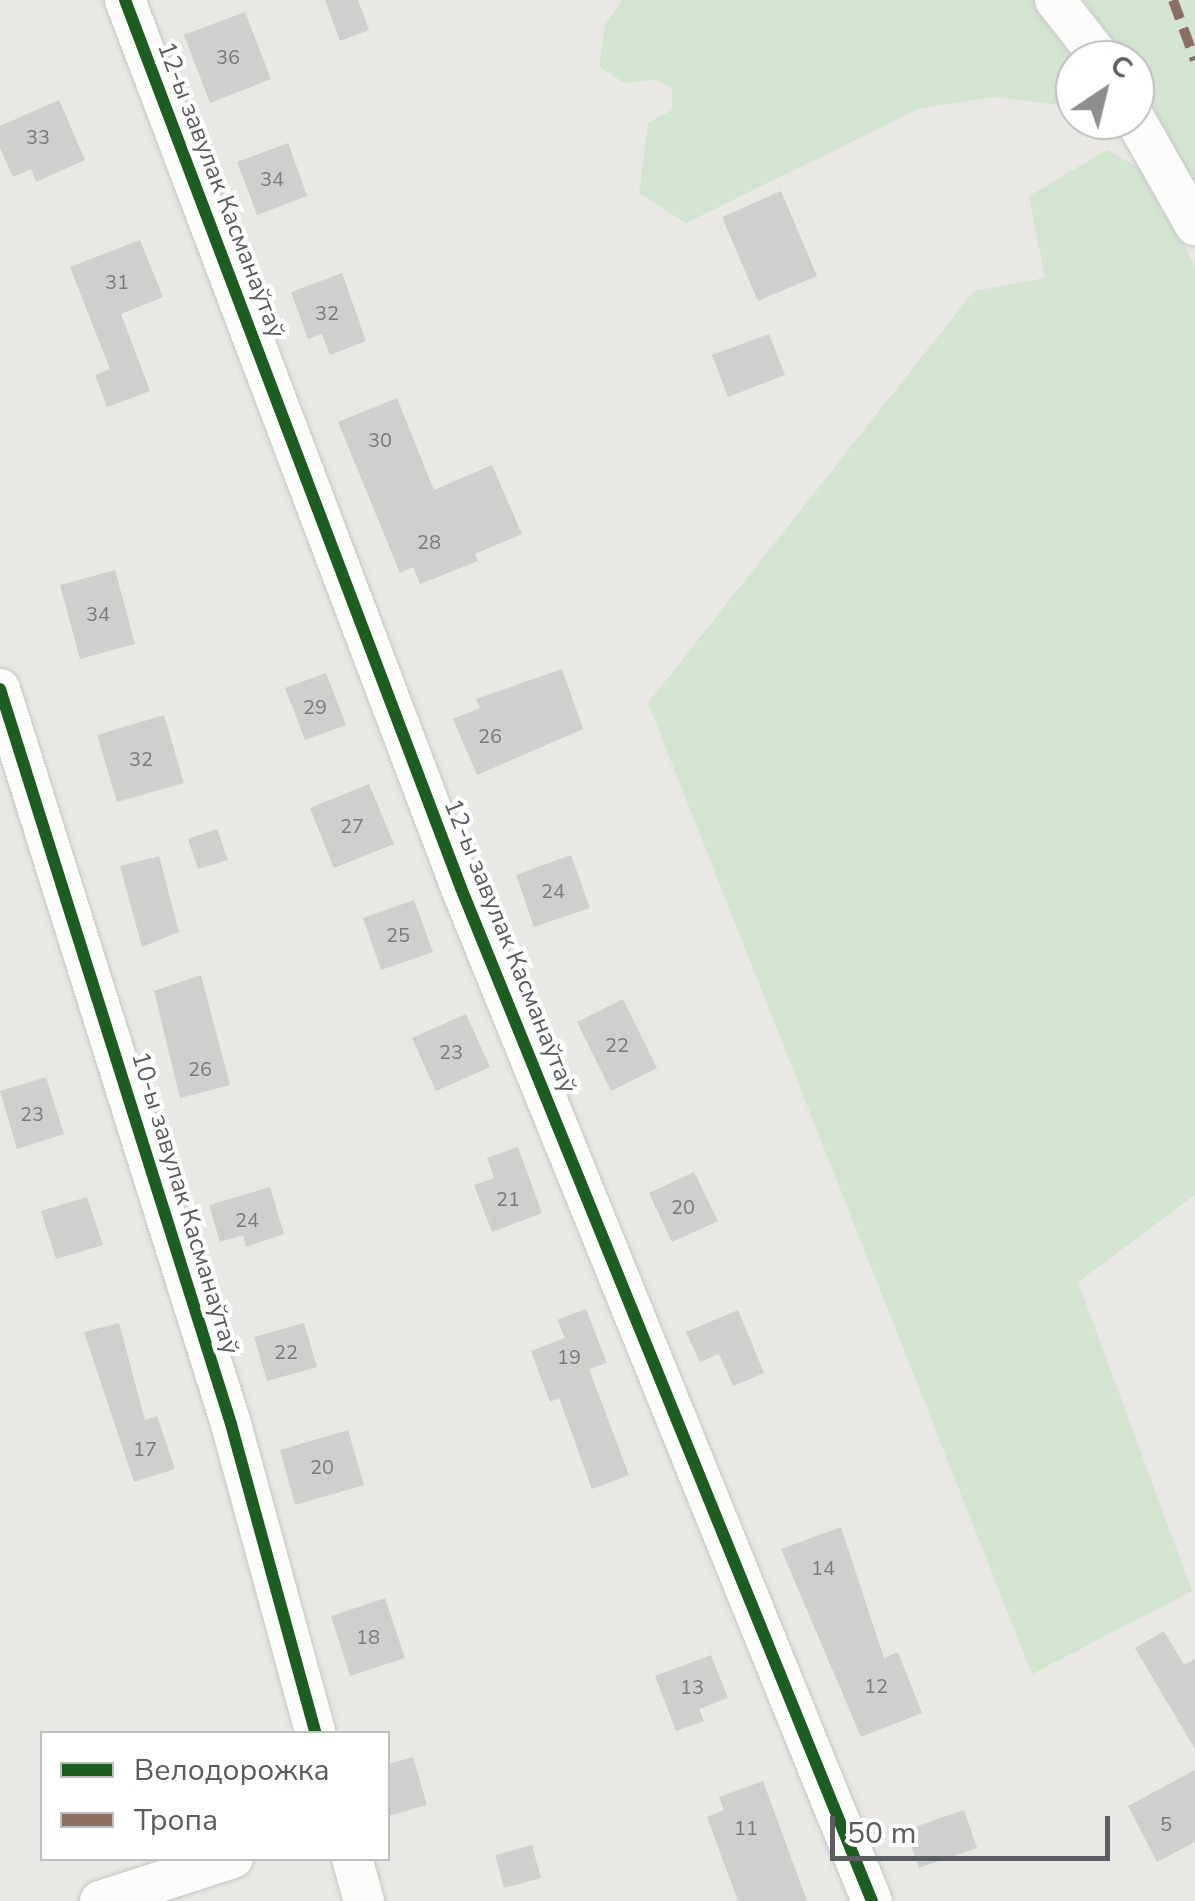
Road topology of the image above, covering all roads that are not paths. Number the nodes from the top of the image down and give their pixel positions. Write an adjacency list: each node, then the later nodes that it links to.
1 (125, 0): 12 (street, 12-ы завулак Касманаўтаў)
2 (1055, 0): 3 (street)
3 (1086, 40)
4 (1147, 140): 5 (street)
5 (1195, 225)
6 (0, 689): 7 (street, 10-ы завулак Касманаўтаў)
7 (315, 1731)
8 (224, 1861): 10 (street)
9 (353, 1861): 11 (street)
10 (100, 1901)
11 (364, 1901)
12 (872, 1901)

